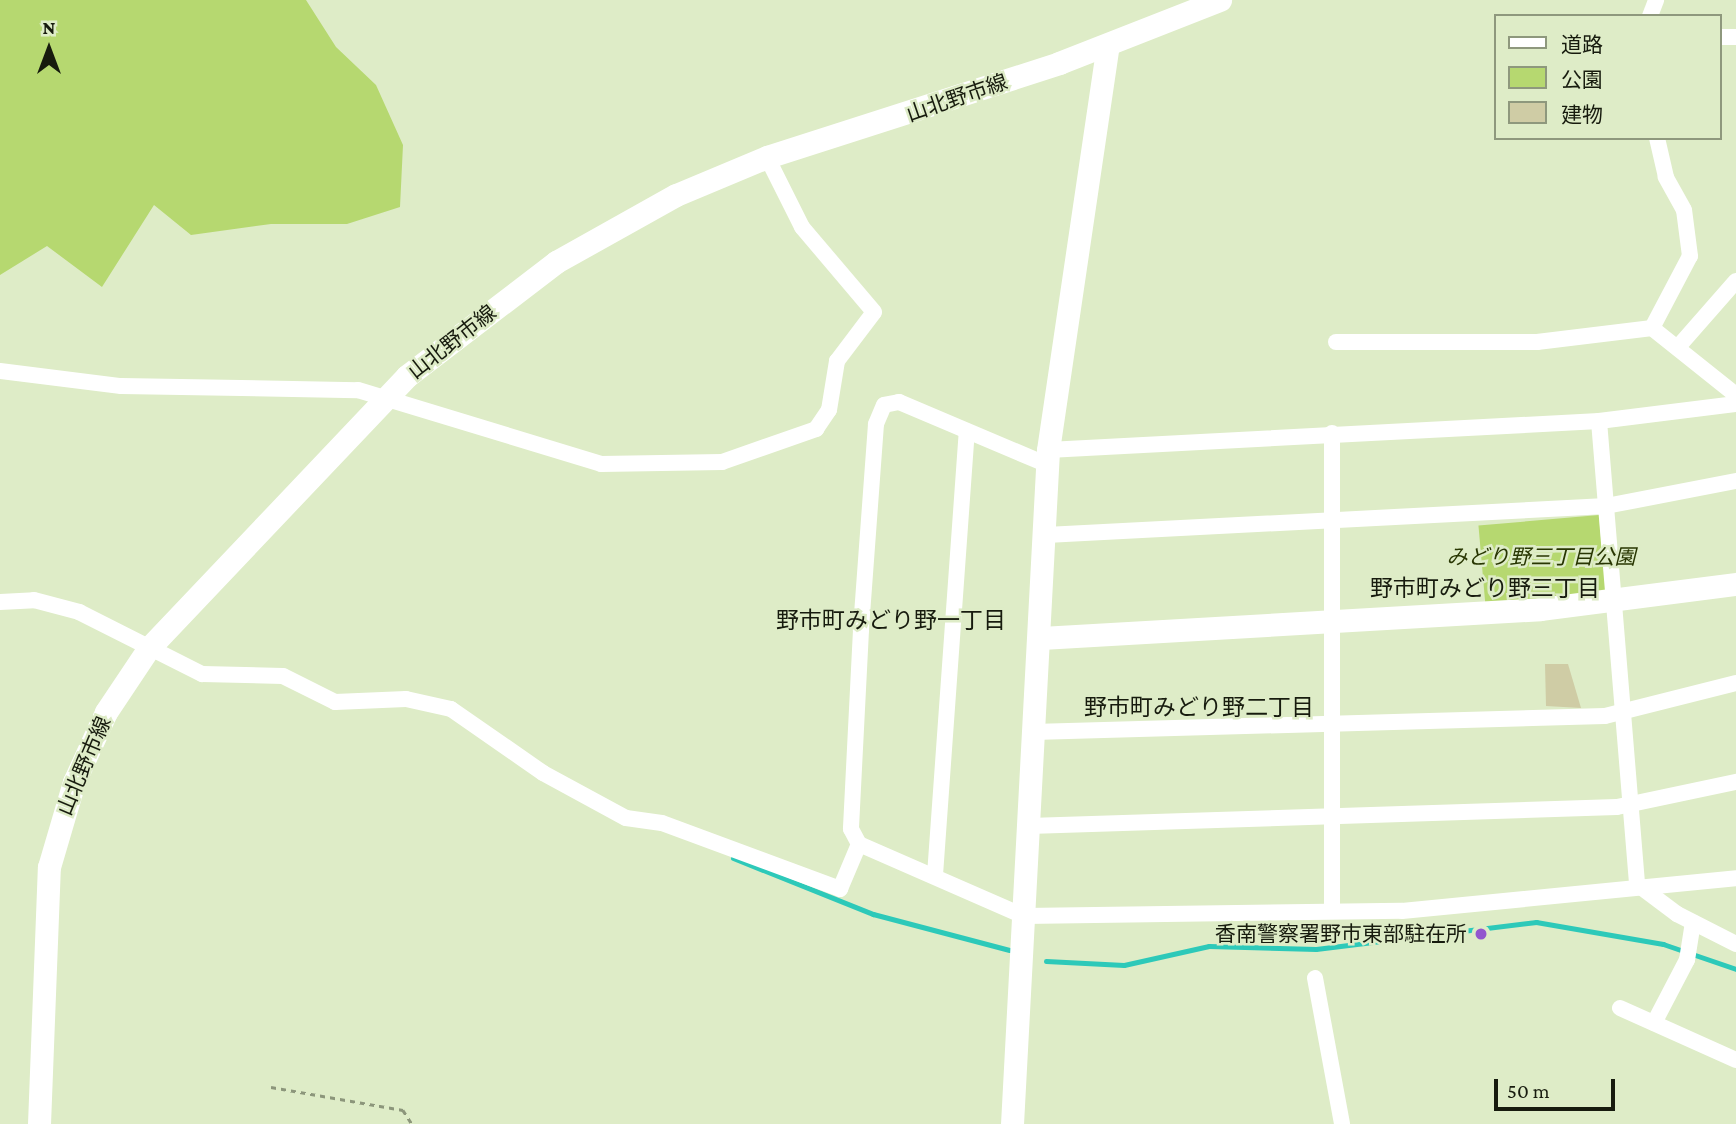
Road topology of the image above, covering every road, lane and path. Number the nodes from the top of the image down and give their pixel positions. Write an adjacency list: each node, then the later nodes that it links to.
1 (1220, 0): 2 (street, 山北野市線)
2 (1108, 45): 4 (street, 山北野市線); 16 (street)
3 (1657, 140): 6 (street)
4 (767, 157): 11 (street, 山北野市線); 11 (street)
5 (1736, 281): 8 (street)
6 (1652, 328): 7 (street); 8 (street)
7 (1336, 342)
8 (1678, 347): 10 (street)
9 (0, 371): 11 (street)
10 (1736, 395)
11 (391, 397): 26 (street, 山北野市線)
12 (1736, 404): 13 (street)
13 (1599, 421): 15 (street); 18 (street)
14 (967, 431): 16 (street); 35 (street); 36 (street)
15 (1332, 433): 16 (street); 19 (street)
16 (1048, 457): 20 (street)
17 (1736, 481): 18 (street)
18 (1606, 506): 19 (street); 23 (street)
19 (1331, 520): 20 (street); 24 (street)
20 (1046, 535): 25 (street)
21 (1736, 584): 23 (street)
22 (0, 602): 26 (street)
23 (1614, 603): 24 (street); 28 (street)
24 (1332, 623): 25 (street); 29 (street)
25 (1041, 638): 30 (street)
26 (148, 649): 35 (street); 48 (street, 山北野市線)
27 (1736, 683): 28 (street)
28 (1623, 714): 29 (street); 32 (street)
29 (1332, 724): 30 (street); 33 (street)
30 (1033, 732): 34 (street)
31 (1736, 782): 32 (street)
32 (1631, 804): 33 (street); 38 (street)
33 (1332, 816): 34 (street); 39 (street)
34 (1029, 826): 40 (street)
35 (859, 844): 36 (street)
36 (935, 875): 40 (street)
37 (1736, 878): 38 (street)
38 (1639, 887): 39 (street); 41 (street)
39 (1332, 911): 40 (street)
40 (1024, 916): 50 (street)
41 (1693, 922): 42 (street); 45 (street)
42 (1736, 944)
43 (1315, 978): 51 (street)
44 (1620, 1007): 45 (street)
45 (1654, 1023): 46 (street)
46 (1736, 1060)
47 (271, 1087): 49 (path)
48 (39, 1124)
49 (412, 1124)
50 (1012, 1124)
51 (1342, 1124)

